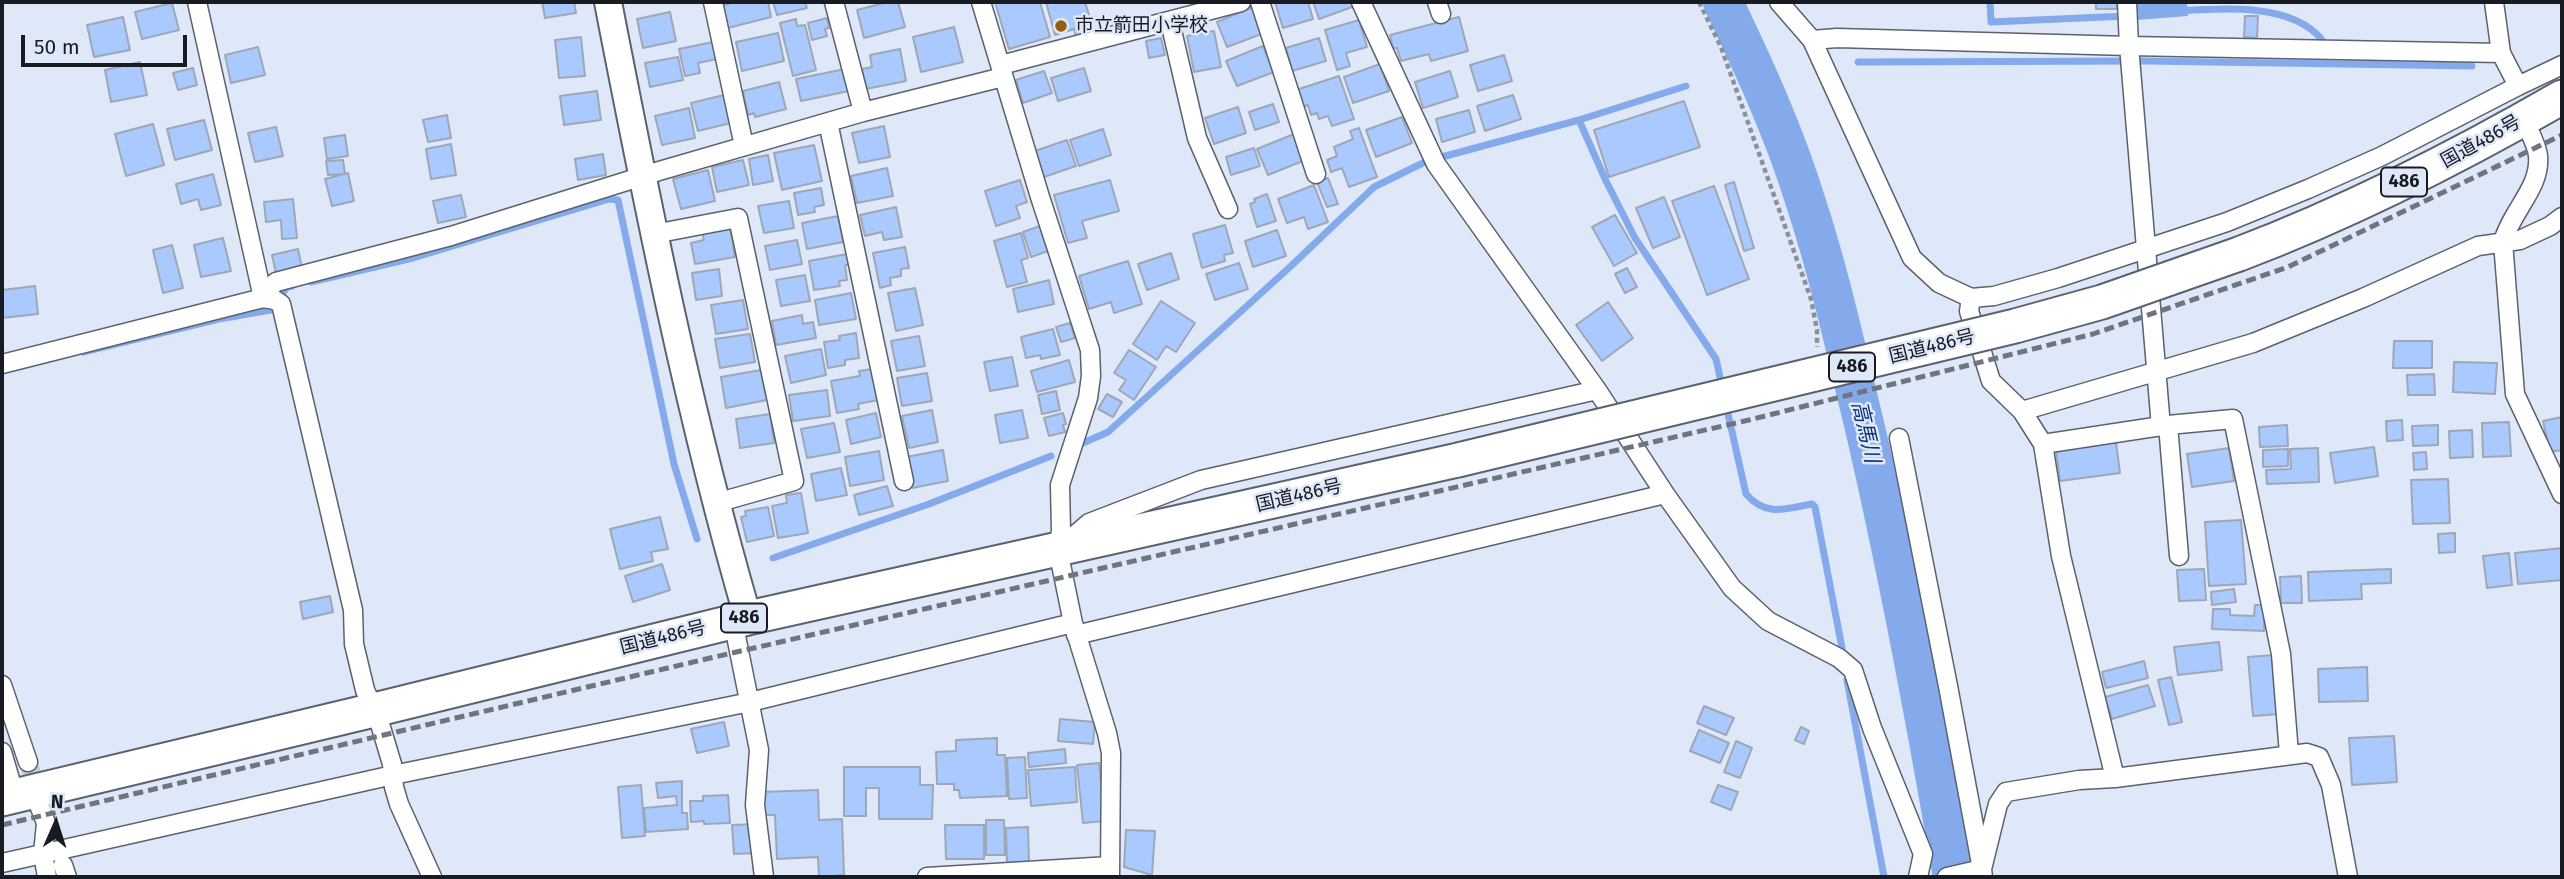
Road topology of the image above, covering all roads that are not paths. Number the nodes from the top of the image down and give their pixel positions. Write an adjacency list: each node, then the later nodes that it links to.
1 (197, 2): 32 (street)
2 (608, 2): 25 (street)
3 (713, 2): 23 (street)
4 (834, 2): 20 (street)
5 (981, 2): 17 (street)
6 (1241, 2): 12 (street)
7 (1259, 2): 24 (street)
8 (1361, 2): 35 (street)
9 (1779, 2): 13 (street)
10 (2494, 2): 14 (street)
11 (2128, 11): 15 (street)
12 (1170, 22): 17 (street); 26 (street)
13 (1812, 40): 15 (street); 31 (street)
14 (2501, 53): 15 (street); 18 (street)
15 (2130, 56): 30 (street)
16 (2562, 65): 18 (street)
17 (1002, 71): 20 (street); 44 (street)
18 (2518, 86): 30 (street)
19 (2562, 97): 21 (highway, 国道486号 / 486)
20 (863, 112): 22 (street)
21 (2524, 119): 29 (street); 44 (highway, 国道486号 / 486, bridge)
22 (828, 122): 23 (street); 40 (street)
23 (744, 146): 25 (street)
24 (1316, 174)
25 (642, 177): 28 (street); 32 (street)
26 (1228, 209)
27 (2562, 217): 29 (street)
28 (654, 234): 43 (street); 43 (street)
29 (2502, 242): 34 (street); 42 (street)
30 (2147, 250): 31 (street); 34 (street)
31 (1971, 298): 36 (street)
32 (273, 300): 33 (street); 50 (street)
33 (2, 364)
34 (2155, 373): 36 (street); 37 (street)
35 (1597, 390): 41 (street); 44 (street)
36 (2022, 411): 39 (street)
37 (2164, 426): 39 (street); 45 (street); 52 (street)
38 (1899, 438): 59 (street)
39 (2043, 444): 54 (street)
40 (904, 481)
41 (1665, 494): 47 (street); 56 (street)
42 (2562, 495)
43 (716, 503): 46 (street)
44 (1058, 550): 46 (highway, 国道486号 / 486); 47 (street)
45 (2179, 556)
46 (740, 619): 49 (street); 50 (highway, 国道486号 / 486)
47 (1074, 629): 49 (street); 60 (street)
48 (2, 685): 55 (street)
49 (750, 702): 53 (street); 63 (street)
50 (374, 710): 53 (street); 55 (highway, 国道486号 / 486)
51 (2, 751): 55 (street)
52 (2289, 754): 54 (street); 68 (street)
53 (393, 775): 57 (street); 62 (street)
54 (2115, 778): 59 (street)
55 (20, 787): 57 (street)
56 (1923, 854): 65 (street); 66 (street)
57 (43, 855): 58 (street); 61 (street)
58 (2, 863)
59 (1978, 873): 67 (street)
60 (1111, 874): 64 (street)
61 (47, 877)
62 (432, 877)
63 (764, 877)
64 (927, 877)
65 (1918, 877)
66 (1927, 877)
67 (1947, 877)
68 (2348, 877)

